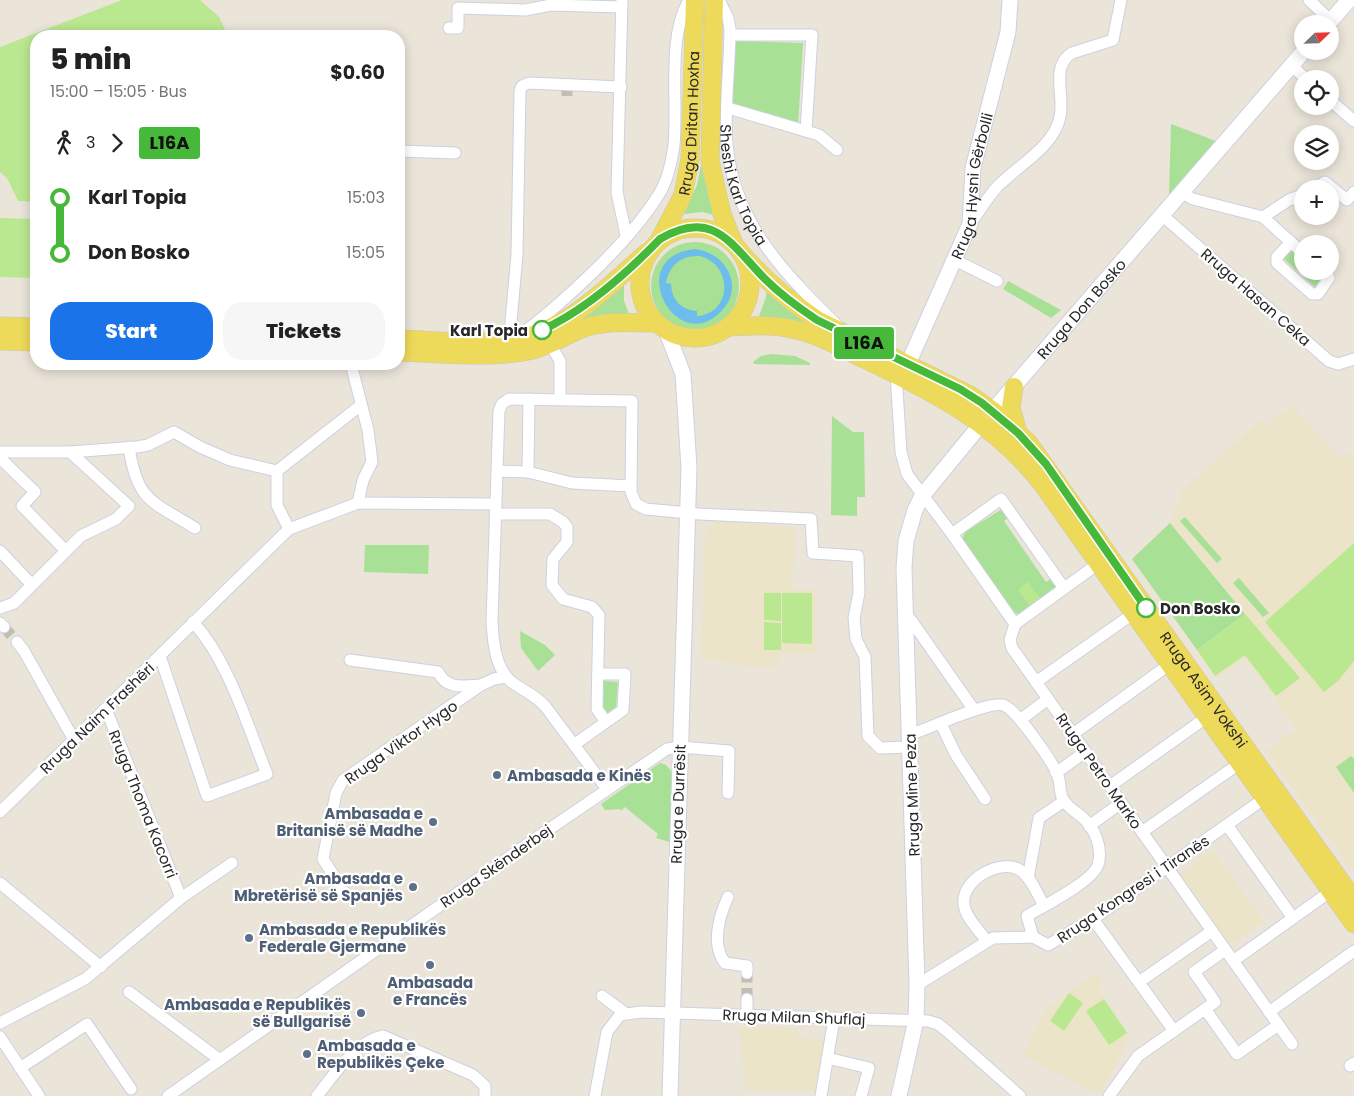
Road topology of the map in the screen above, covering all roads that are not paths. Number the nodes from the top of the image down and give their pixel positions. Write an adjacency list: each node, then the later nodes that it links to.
1 (689, 0): 33 (street)
2 (695, 0): 35 (main road, Rruga Dritan Hoxha)
3 (714, 0): 37 (main road, Rruga Dritan Hoxha)
4 (719, 0): 14 (street, Sheshi Karl Topia)
5 (1010, 0): 32 (main road, Rruga Hysni Gërbolli)
6 (1121, 0): 32 (street)
7 (1309, 0): 11 (street)
8 (1349, 0): 12 (main road)
9 (622, 4): 10 (street); 18 (street)
10 (525, 5): 13 (street)
11 (1323, 15)
12 (1337, 15)
13 (449, 28)
14 (730, 35): 19 (street, Sheshi Karl Topia); 22 (street)
15 (1297, 60): 16 (main road, Rruga Don Bosko)
16 (1292, 66): 17 (street); 27 (main road, Rruga Don Bosko)
17 (1296, 70)
18 (621, 87): 33 (street); 50 (street)
19 (728, 108): 22 (street); 47 (street, Sheshi Karl Topia)
20 (1339, 108): 21 (street)
21 (1354, 121)
22 (806, 131): 23 (street)
23 (837, 150)
24 (405, 151): 25 (street)
25 (455, 152)
26 (1339, 190): 28 (street)
27 (1182, 193): 30 (main road, Rruga Don Bosko); 31 (street)
28 (1350, 196)
29 (1294, 198): 31 (street)
30 (1162, 215): 54 (street, Rruga Hasan Ceka); 57 (main road, Rruga Don Bosko)
31 (1264, 217): 34 (street)
32 (970, 224): 38 (main road, Rruga Hysni Gërbolli)
33 (626, 235): 50 (street)
34 (1291, 242): 36 (street); 39 (street)
35 (655, 244): 37 (main road, Sheshi Karl Topia); 45 (main road); 50 (main road)
36 (1294, 245)
37 (738, 249): 46 (main road, Sheshi Karl Topia); 47 (main road, Rruga Asim Vokshi)
38 (955, 260): 42 (street); 55 (main road, Rruga Hysni Gërbolli)
39 (1294, 278)
40 (1296, 280): 41 (street)
41 (1329, 280)
42 (997, 282)
43 (0, 326): 44 (main road)
44 (30, 327)
45 (661, 327): 46 (main road, Sheshi Karl Topia); 52 (main road, Sheshi Karl Topia); 74 (main road, Rruga e Durrësit)
46 (728, 327): 55 (main road, Rruga Asim Vokshi)
47 (848, 336): 55 (main road, Rruga Asim Vokshi)
48 (405, 339): 50 (main road)
49 (0, 340): 51 (main road)
50 (514, 340)
51 (30, 342)
52 (550, 344): 53 (main road, Sheshi Karl Topia); 59 (street)
53 (405, 352)
54 (1354, 359)
55 (902, 369): 61 (main road, Rruga Asim Vokshi); 71 (street)
56 (352, 370): 60 (street)
57 (1014, 387): 61 (main road, Rruga Don Bosko); 62 (main road)
58 (529, 399): 59 (street); 68 (street); 69 (street)
59 (560, 399): 70 (street)
60 (361, 405): 67 (street); 72 (street)
61 (987, 417): 62 (main road, Rruga Asim Vokshi); 71 (main road, Rruga Mine Peza); 80 (main road, Rruga Asim Vokshi)
62 (1018, 433): 130 (main road, Rruga Asim Vokshi)
63 (129, 447): 65 (street); 67 (street); 75 (street)
64 (0, 452): 65 (street)
65 (70, 452): 79 (street)
66 (0, 458): 79 (street)
67 (276, 471): 76 (street)
68 (498, 471): 69 (street); 73 (street)
69 (528, 472): 70 (street)
70 (631, 486): 74 (street)
71 (922, 496): 77 (street); 85 (main road, Rruga Mine Peza)
72 (358, 503): 73 (street); 76 (street, Rruga Naim Frashëri)
73 (496, 509): 92 (street); 93 (street)
74 (688, 512): 105 (street); 107 (main road, Rruga e Durrësit)
75 (195, 528)
76 (289, 529): 86 (street, Rruga Naim Frashëri)
77 (952, 534): 82 (street); 87 (street)
78 (0, 551): 81 (street)
79 (66, 551): 81 (street)
80 (1099, 563): 82 (street); 84 (main road, Rruga Asim Vokshi)
81 (32, 585): 83 (street)
82 (1064, 588): 87 (street)
83 (0, 608)
84 (1134, 613): 91 (main road, Rruga Asim Vokshi); 94 (street)
85 (906, 614): 98 (street); 105 (main road, Rruga Mine Peza)
86 (193, 622): 89 (street, Rruga Naim Frashëri); 89 (street)
87 (1015, 624): 94 (street, Rruga Petro Marko)
88 (16, 642): 104 (street)
89 (160, 656): 97 (street, Rruga Naim Frashëri)
90 (350, 660): 95 (street, Rruga Viktor Hygo)
91 (1170, 664): 99 (main road, Rruga Asim Vokshi); 103 (street)
92 (598, 674): 101 (street); 101 (street)
93 (506, 677): 95 (street, Rruga Viktor Hygo); 106 (street)
94 (1036, 682): 96 (street, Rruga Petro Marko)
95 (481, 685): 126 (street, Rruga Viktor Hygo)
96 (1048, 699): 100 (street); 103 (street, Rruga Petro Marko)
97 (106, 709): 104 (street, Rruga Naim Frashëri); 129 (street, Rruga Thoma Kacorri)
98 (974, 710): 100 (street); 102 (street)
99 (1208, 717): 109 (main road, Rruga Asim Vokshi); 111 (street)
100 (1020, 720): 110 (street)
101 (606, 722): 106 (street)
102 (940, 724): 105 (street); 114 (street)
103 (1073, 734): 108 (street, Rruga Petro Marko)
104 (74, 740): 118 (street, Rruga Naim Frashëri)
105 (910, 741): 144 (main road, Rruga Mine Peza)
106 (575, 744): 112 (street)
107 (680, 747): 112 (street, Rruga Skënderbej); 113 (street); 151 (main road, Rruga e Durrësit)
108 (1085, 752): 110 (street); 111 (street, Rruga Petro Marko)
109 (1240, 763): 115 (main road, Rruga Asim Vokshi); 121 (street)
110 (1056, 772): 116 (street)
111 (1110, 786): 117 (street, Rruga Petro Marko)
112 (607, 788): 161 (street, Rruga Skënderbej)
113 (728, 793)
114 (986, 798)
115 (1265, 798): 119 (street, Rruga Kongresi i Tiranës); 127 (main road, Rruga Asim Vokshi)
116 (1064, 801): 120 (street); 124 (street)
117 (1121, 803): 120 (street); 121 (street, Rruga Petro Marko)
118 (0, 812)
119 (1227, 825): 123 (street, Rruga Kongresi i Tiranës); 132 (street)
120 (1089, 826): 131 (street)
121 (1142, 832): 123 (street, Rruga Petro Marko)
122 (232, 863): 129 (street)
123 (1167, 868): 133 (street, Rruga Kongresi i Tiranës); 135 (street, Rruga Petro Marko)
124 (1028, 878): 131 (street); 137 (street)
125 (0, 883): 141 (street)
126 (343, 890)
127 (1331, 891): 132 (street); 134 (main road, Rruga Asim Vokshi)
128 (728, 897): 142 (street)
129 (181, 898): 141 (street)
130 (1354, 900)
131 (1044, 906): 136 (street)
132 (1293, 918): 140 (street)
133 (1093, 919): 136 (street, Rruga Kongresi i Tiranës); 143 (street)
134 (1354, 924)
135 (1212, 931): 138 (street, Rruga Petro Marko); 143 (street)
136 (1033, 937): 137 (street, Rruga Kongresi i Tiranës)
137 (986, 940): 144 (street, Rruga Kongresi i Tiranës)
138 (1225, 950): 140 (street, Rruga Petro Marko); 148 (street)
139 (1354, 951): 149 (street)
140 (1233, 961): 149 (street, Rruga Petro Marko)
141 (101, 967): 155 (street)
142 (747, 973)
143 (1139, 982): 157 (street)
144 (917, 985): 154 (main road, Rruga Mine Peza)
145 (129, 992): 161 (street)
146 (602, 996): 150 (street)
147 (747, 999): 152 (street)
148 (1205, 1009): 156 (street); 157 (street)
149 (1269, 1012): 156 (street, Rruga Petro Marko)
150 (625, 1013): 151 (street, Rruga Milan Shuflaj); 168 (street)
151 (672, 1014): 152 (street, Rruga Milan Shuflaj); 169 (main road, Rruga e Durrësit)
152 (746, 1016): 153 (street, Rruga Milan Shuflaj)
153 (834, 1019): 154 (street, Rruga Milan Shuflaj); 160 (street)
154 (916, 1020): 172 (main road, Rruga Mine Peza); 173 (street, Rruga Milan Shuflaj)
155 (0, 1023)
156 (1278, 1025): 159 (street, Rruga Petro Marko)
157 (1174, 1031): 174 (street)
158 (0, 1037): 162 (street)
159 (1292, 1044)
160 (827, 1058): 170 (street); 171 (street)
161 (220, 1060): 165 (street, Rruga Skënderbej)
162 (20, 1068): 163 (street); 164 (street)
163 (131, 1089)
164 (39, 1096)
165 (168, 1096)
166 (317, 1096): 167 (street)
167 (486, 1096)
168 (595, 1096)
169 (670, 1096)
170 (821, 1096)
171 (861, 1096)
172 (899, 1096)
173 (1020, 1096)
174 (1109, 1096)

